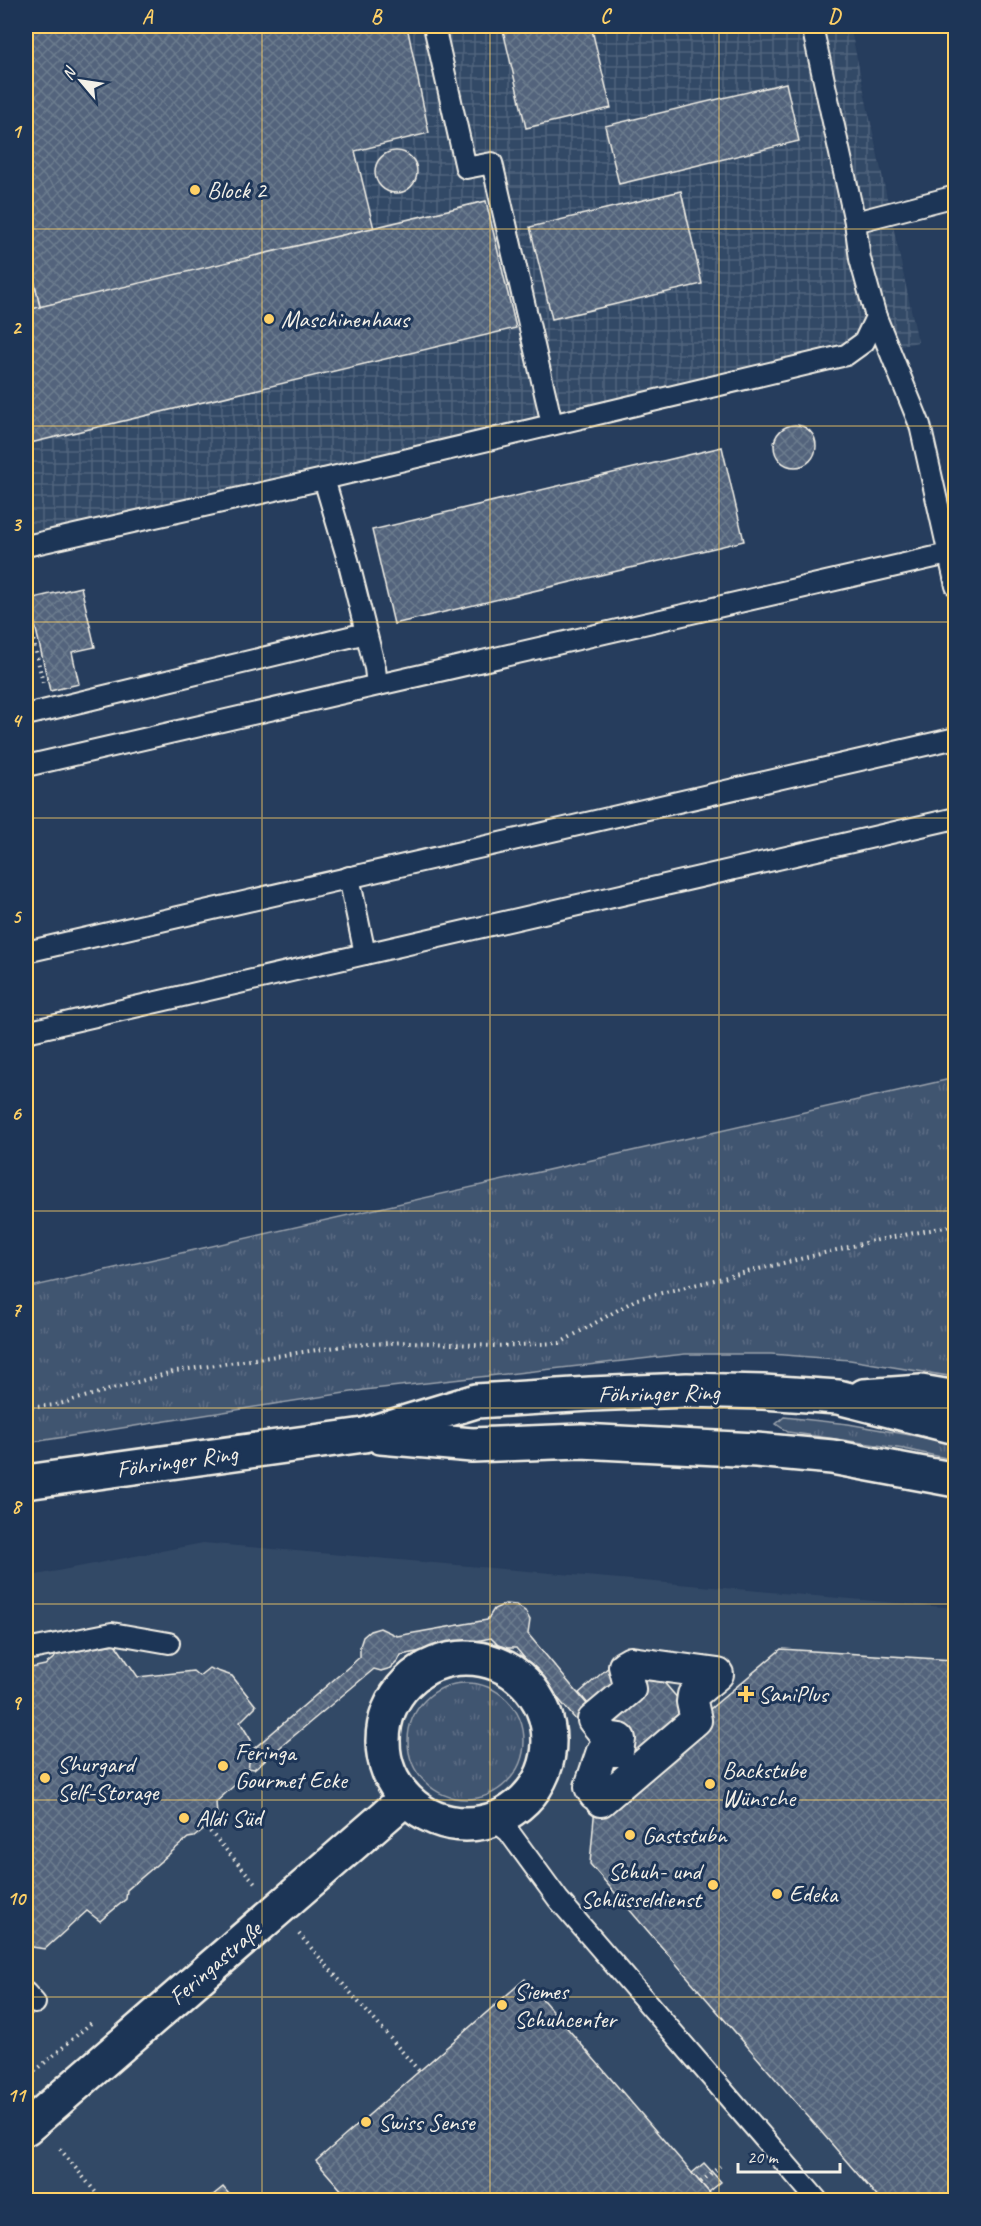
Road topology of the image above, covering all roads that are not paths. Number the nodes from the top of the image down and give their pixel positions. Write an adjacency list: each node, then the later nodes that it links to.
1 (434, 26): 6 (lane)
2 (812, 26): 4 (lane)
3 (956, 196): 4 (lane)
4 (855, 222): 5 (lane)
5 (876, 318): 6 (lane); 9 (lane)
6 (552, 424): 7 (lane)
7 (324, 479): 8 (lane); 11 (lane)
8 (26, 546)
9 (948, 554): 10 (lane); 12 (lane)
10 (956, 586)
11 (366, 633): 12 (lane); 13 (lane)
12 (377, 685): 15 (lane)
13 (26, 715)
14 (956, 738): 17 (lane)
15 (26, 766)
16 (956, 818): 19 (lane)
17 (349, 877): 18 (lane); 19 (lane)
18 (26, 952)
19 (365, 954): 20 (lane)
20 (26, 1032)
21 (838, 1397): 22 (main road); 23 (main road, Föhringer Ring); 24 (main road, Föhringer Ring)
22 (956, 1398)
23 (956, 1427)
24 (364, 1435): 25 (main road, Föhringer Ring); 26 (main road, Föhringer Ring)
25 (956, 1480)
26 (26, 1482)
27 (170, 1642): 28 (lane)
28 (26, 1650)
29 (696, 1720): 29 (street)
30 (405, 1799): 31 (main road); 31 (main road); 32 (main road, Feringastraße)
31 (494, 1820): 33 (lane)
32 (26, 2127)
33 (817, 2200)

